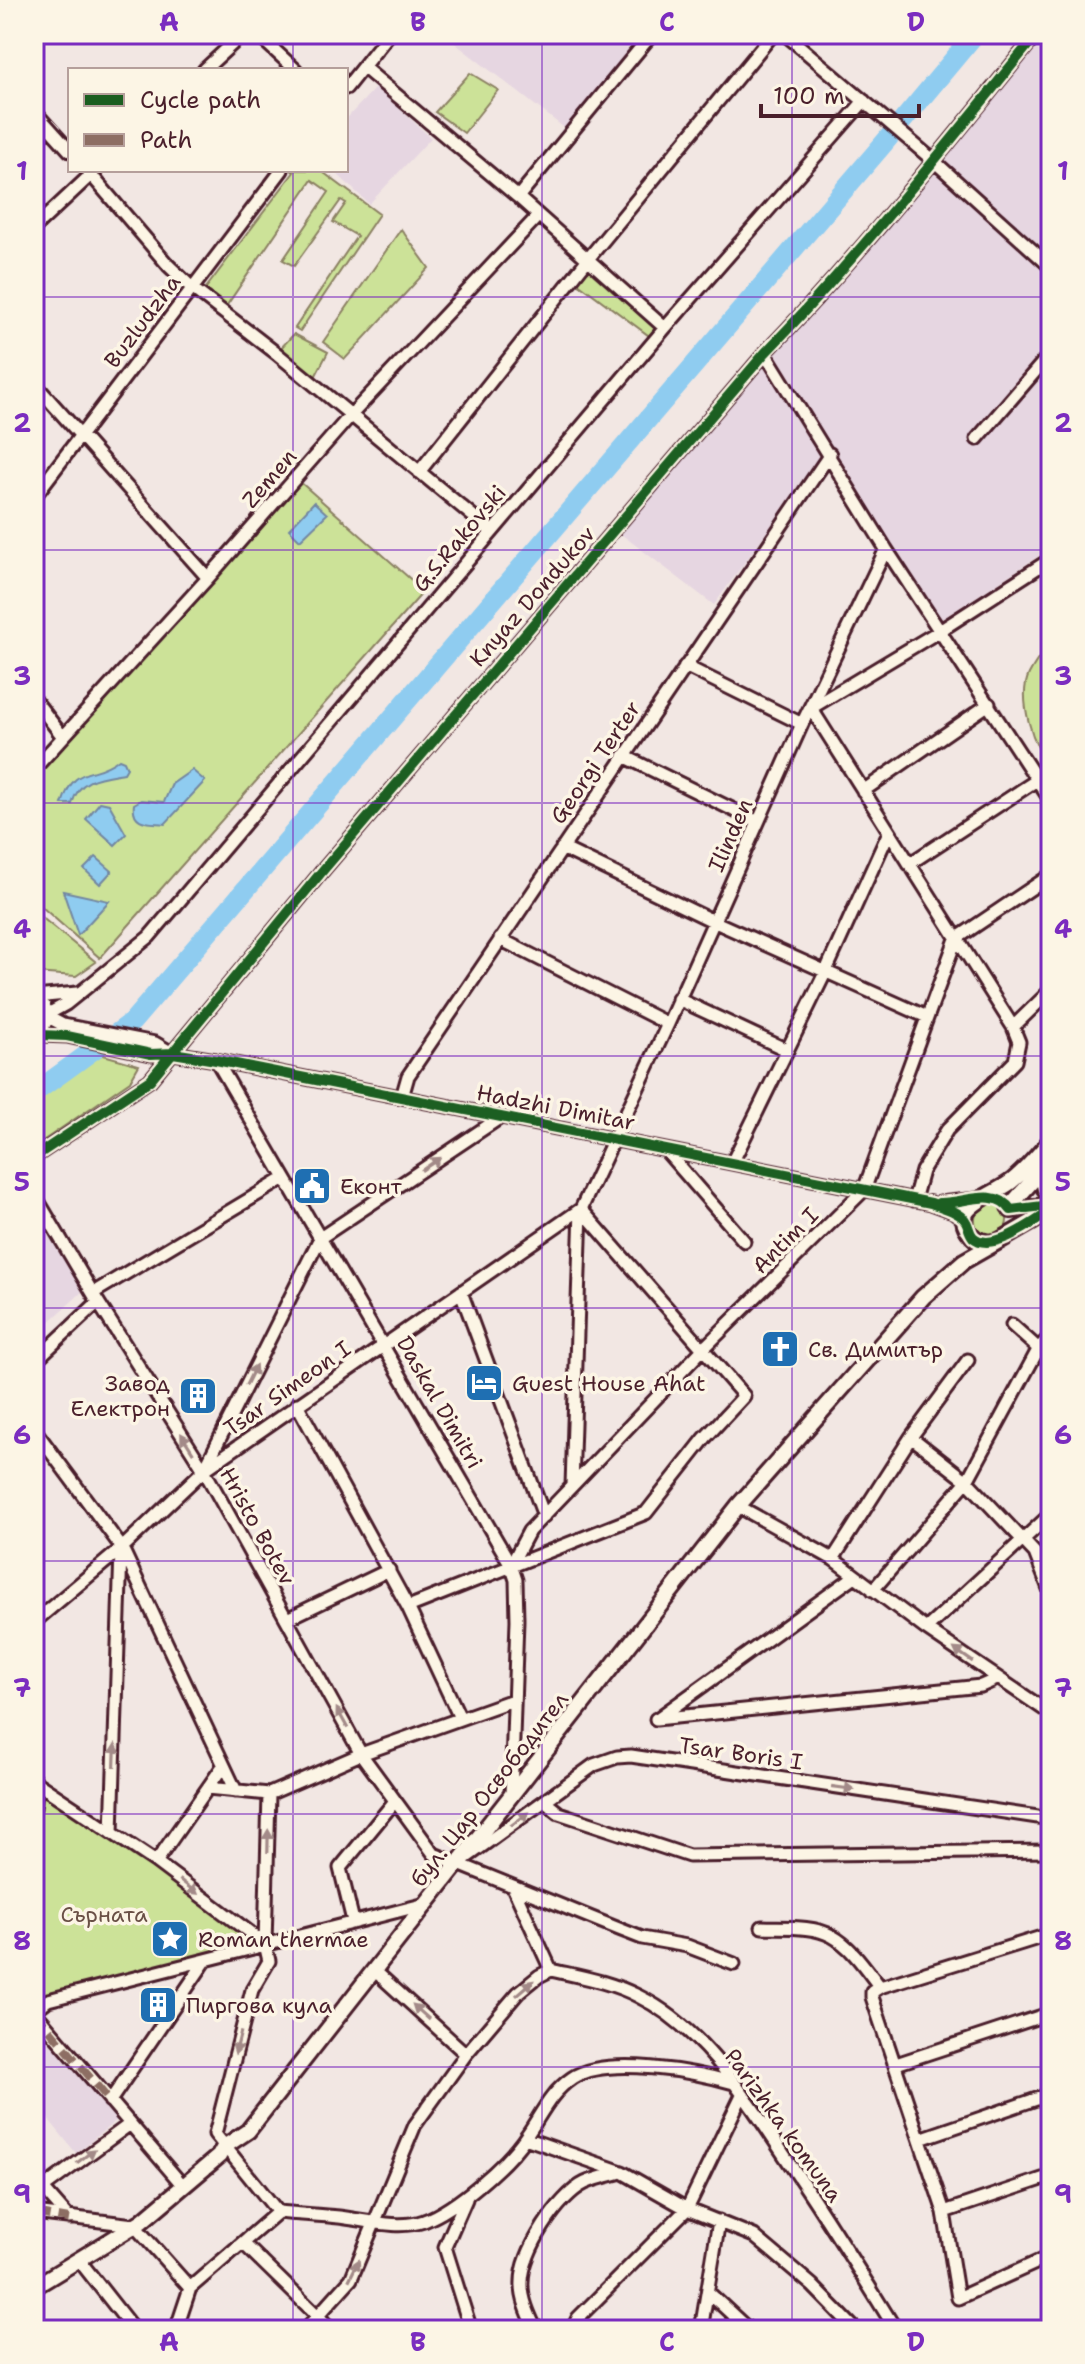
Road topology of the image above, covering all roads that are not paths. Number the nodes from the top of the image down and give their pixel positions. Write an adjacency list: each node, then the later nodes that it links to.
1 (243, 34): 9 (street)
2 (257, 34): 10 (street)
3 (389, 34): 8 (street)
4 (652, 34): 18 (street)
5 (773, 34): 21 (street)
6 (785, 34): 12 (street)
7 (1037, 34): 15 (street, Knyaz Dondukov)
8 (363, 67): 11 (street); 18 (street)
9 (206, 68)
10 (294, 68)
11 (348, 86)
12 (864, 101): 15 (street); 24 (street, G.S.Rakovski)
13 (34, 111): 14 (street)
14 (68, 149)
15 (930, 157): 22 (street); 25 (street, Knyaz Dondukov)
16 (91, 172): 20 (street); 23 (street)
17 (280, 172): 23 (street, Buzludzha)
18 (518, 197): 19 (street)
19 (538, 216): 21 (street); 28 (street, Zemen)
20 (34, 228)
21 (588, 259): 24 (street); 32 (street)
22 (1051, 267)
23 (192, 288): 28 (street); 29 (street, Buzludzha)
24 (665, 328): 34 (street, G.S.Rakovski)
25 (765, 353): 31 (street); 71 (street, Knyaz Dondukov)
26 (1051, 353): 30 (street)
27 (34, 383): 29 (street)
28 (350, 416): 32 (street); 37 (street, Zemen)
29 (81, 434): 33 (street, Buzludzha); 37 (street)
30 (977, 439)
31 (830, 454): 35 (street); 39 (street, Georgi Terter)
32 (419, 472): 34 (street)
33 (34, 497)
34 (491, 531): 60 (street, G.S.Rakovski)
35 (886, 549): 38 (street); 42 (street, Ilinden)
36 (1051, 559): 38 (street)
37 (208, 578): 44 (street, Zemen)
38 (941, 630): 41 (street); 42 (street)
39 (685, 666): 43 (street); 45 (street, Georgi Terter)
40 (34, 699): 44 (street)
41 (989, 704): 47 (street); 48 (street)
42 (811, 708): 43 (street, Ilinden); 48 (street)
43 (802, 724): 50 (street, Ilinden)
44 (63, 737): 46 (street, Zemen)
45 (624, 756): 50 (street); 52 (street, Georgi Terter)
46 (34, 769)
47 (1037, 780): 49 (street); 53 (street)
48 (863, 791): 51 (street)
49 (1051, 801)
50 (758, 822): 55 (street, Ilinden)
51 (889, 832): 53 (street); 58 (street)
52 (562, 848): 55 (street); 56 (street, Georgi Terter)
53 (909, 864): 57 (street)
54 (1051, 875): 57 (street)
55 (713, 921): 58 (street); 62 (street, Ilinden)
56 (500, 939): 66 (street); 73 (street, Georgi Terter)
57 (956, 939): 65 (street, Antim I); 67 (street)
58 (825, 973): 65 (street); 70 (street)
59 (1051, 990): 67 (street)
60 (78, 993): 61 (street); 63 (street, G.S.Rakovski)
61 (34, 997): 64 (street)
62 (678, 999): 66 (street, Ilinden); 70 (street)
63 (66, 1004): 64 (street, G.S.Rakovski); 68 (street)
64 (48, 1016): 68 (street); 69 (street)
65 (927, 1017): 82 (street, Antim I)
66 (668, 1024): 75 (street, Ilinden)
67 (1013, 1027): 86 (street)
68 (69, 1031): 69 (street); 71 (street, Hadzhi Dimitar)
69 (37, 1037)
70 (787, 1050): 79 (street)
71 (173, 1053): 72 (street, Hadzhi Dimitar); 78 (street, Knyaz Dondukov)
72 (216, 1060): 73 (street, Hadzhi Dimitar); 81 (street, Daskal Dimitri)
73 (402, 1097): 74 (street, Hadzhi Dimitar)
74 (501, 1117): 75 (street, Hadzhi Dimitar); 92 (street, one-way to 74)
75 (615, 1139): 77 (street, Hadzhi Dimitar); 89 (street, Ilinden)
76 (1051, 1140): 85 (main road)
77 (665, 1150): 79 (street, Hadzhi Dimitar); 94 (street)
78 (34, 1157)
79 (732, 1163): 82 (street, Hadzhi Dimitar)
80 (1046, 1165): 84 (main road); 90 (main road)
81 (285, 1178): 92 (street, Daskal Dimitri); 97 (street)
82 (864, 1190): 86 (street, Hadzhi Dimitar); 101 (street, Antim I)
83 (34, 1194): 97 (street, Hristo Botev)
84 (1051, 1194)
85 (981, 1198): 87 (street); 90 (main road); 91 (main road)
86 (914, 1200): 87 (street, Hadzhi Dimitar)
87 (931, 1203): 91 (street)
88 (1051, 1208): 90 (main road); 93 (main road)
89 (581, 1209): 96 (street, Tsar Simeon I); 101 (street); 111 (street)
90 (1010, 1209): 93 (main road)
91 (967, 1225): 93 (main road); 95 (main road)
92 (320, 1238): 100 (street, Daskal Dimitri); 109 (street, one-way to 92)
93 (1002, 1239): 95 (main road)
94 (744, 1241)
95 (944, 1276): 112 (main road, бул. Цар Освободител)
96 (461, 1292): 100 (street, Tsar Simeon I); 114 (street)
97 (95, 1298): 105 (street); 109 (street, Hristo Botev, one-way to 97)
98 (1012, 1325): 102 (street)
99 (1051, 1336): 102 (street)
100 (384, 1345): 106 (street, Tsar Simeon I); 118 (street, Daskal Dimitri)
101 (704, 1348): 111 (street, Antim I); 118 (street)
102 (1039, 1348): 104 (street); 110 (street)
103 (968, 1360): 108 (street)
104 (1051, 1360)
105 (34, 1362)
106 (297, 1404): 109 (street, Tsar Simeon I); 119 (street)
107 (34, 1429): 116 (street)
108 (911, 1437): 110 (street); 117 (street)
109 (204, 1470): 116 (street, Tsar Simeon I); 124 (street, Hristo Botev)
110 (967, 1481): 115 (street); 121 (street)
111 (572, 1486): 114 (street, Antim I)
112 (738, 1506): 117 (street); 137 (main road, бул. Цар Освободител)
113 (1051, 1514): 115 (street)
114 (544, 1516): 118 (street, Antim I)
115 (1023, 1539): 122 (street); 126 (street)
116 (122, 1548): 125 (street, Tsar Simeon I); 132 (street); 142 (street, one-way to 116)
117 (833, 1559): 120 (street)
118 (511, 1565): 123 (street); 128 (street, Daskal Dimitri)
119 (389, 1570): 123 (street); 124 (street)
120 (855, 1576): 121 (street); 127 (street)
121 (873, 1590): 126 (street)
122 (1051, 1594)
123 (408, 1607): 130 (street)
124 (287, 1619): 131 (street, Hristo Botev, one-way to 124)
125 (34, 1622)
126 (926, 1629): 127 (street, one-way to 126)
127 (997, 1679): 129 (street)
128 (513, 1700): 130 (street); 137 (street, Daskal Dimitri)
129 (1051, 1714)
130 (460, 1718): 131 (street)
131 (361, 1754): 136 (street); 138 (street, Hristo Botev)
132 (223, 1766): 134 (street); 135 (street)
133 (36, 1780): 140 (street); 142 (street)
134 (208, 1788): 135 (street); 144 (street)
135 (236, 1791): 136 (street)
136 (269, 1794): 151 (street, one-way to 136)
137 (511, 1796): 145 (main road, бул. Цар Освободител)
138 (395, 1801): 145 (street, Hristo Botev); 148 (street)
139 (544, 1801): 141 (street, Tsar Boris I, one-way to 141); 143 (street); 145 (street, Tsar Boris I, one-way to 139)
140 (34, 1808)
141 (1051, 1819)
142 (112, 1833): 144 (street)
143 (1051, 1851)
144 (156, 1862): 151 (street, one-way to 151)
145 (457, 1865): 146 (street, Hristo Botev); 147 (main road, бул. Цар Освободител)
146 (513, 1887): 153 (street, Hristo Botev); 154 (street)
147 (427, 1904): 148 (street); 155 (main road, бул. Цар Освободител)
148 (353, 1921): 151 (street)
149 (762, 1927): 156 (street)
150 (1051, 1934): 156 (street)
151 (265, 1944): 152 (street); 168 (street, one-way to 168)
152 (206, 1960): 157 (street); 164 (street)
153 (734, 1964)
154 (551, 1970): 159 (street, one-way to 154); 161 (street, Parizhka komuna)
155 (375, 1971): 159 (street, one-way to 155); 168 (main road, бул. Цар Освободител)
156 (876, 1989): 160 (street)
157 (34, 2011): 164 (street)
158 (1051, 2013): 160 (street)
159 (466, 2054): 180 (street)
160 (896, 2064): 167 (street)
161 (734, 2083): 163 (street, Parizhka komuna); 166 (street)
162 (1051, 2094): 167 (street)
163 (742, 2095): 175 (street); 200 (street, Parizhka komuna)
164 (110, 2101): 165 (street)
165 (130, 2124): 172 (street); 173 (street, one-way to 165)
166 (525, 2138): 169 (street); 174 (street)
167 (920, 2139): 177 (street)
168 (224, 2147): 172 (main road); 176 (street); 182 (main road, бул. Цар Освободител)
169 (622, 2172): 175 (street); 195 (street)
170 (1051, 2176): 177 (street)
171 (34, 2178): 173 (street)
172 (179, 2181): 182 (main road)
173 (43, 2188): 179 (street)
174 (466, 2198): 180 (street); 194 (street)
175 (687, 2209): 181 (street); 196 (street)
176 (278, 2212): 180 (street); 183 (street)
177 (944, 2212): 184 (street)
178 (34, 2213): 179 (street)
179 (69, 2219): 182 (street)
180 (375, 2221): 189 (street, one-way to 180)
181 (719, 2221): 188 (street); 199 (street)
182 (134, 2225): 185 (main road, бул. Цар Освободител); 187 (street)
183 (243, 2243): 187 (street); 189 (street)
184 (1051, 2256)
185 (79, 2260): 186 (main road, бул. Цар Освободител); 190 (street)
186 (34, 2287)
187 (190, 2288): 191 (street)
188 (708, 2292): 197 (street); 198 (street)
189 (317, 2316): 192 (street); 193 (street)
190 (134, 2330)
191 (176, 2330)
192 (305, 2330)
193 (332, 2330)
194 (471, 2330)
195 (536, 2330)
196 (572, 2330)
197 (701, 2330)
198 (749, 2330)
199 (856, 2330)
200 (896, 2330)

